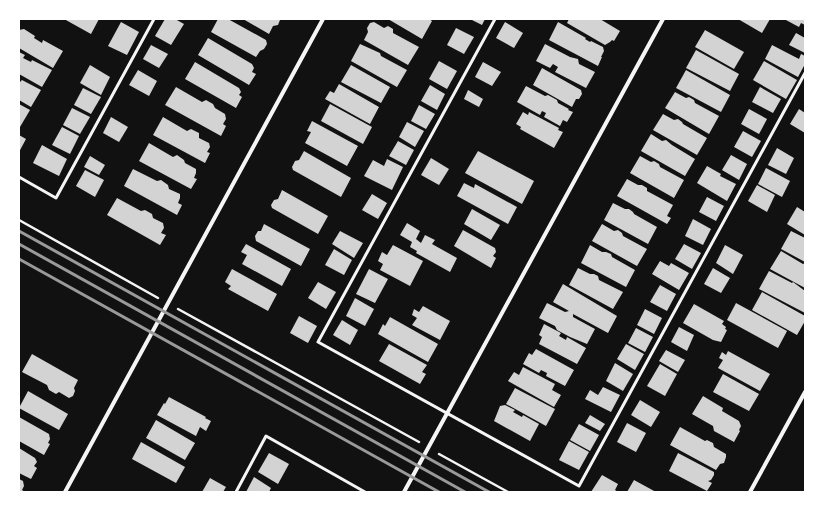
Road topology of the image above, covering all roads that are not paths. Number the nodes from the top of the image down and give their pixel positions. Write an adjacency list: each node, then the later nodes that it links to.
1 (154, 19): 6 (lane)
2 (323, 19): 9 (street)
3 (495, 19): 8 (lane)
4 (663, 19): 8 (street)
5 (805, 73): 8 (lane)
6 (19, 177)
7 (805, 392): 13 (street)
8 (446, 413): 12 (street)
9 (65, 492)
10 (236, 492): 11 (lane)
11 (365, 492)
12 (404, 492)
13 (750, 492)

